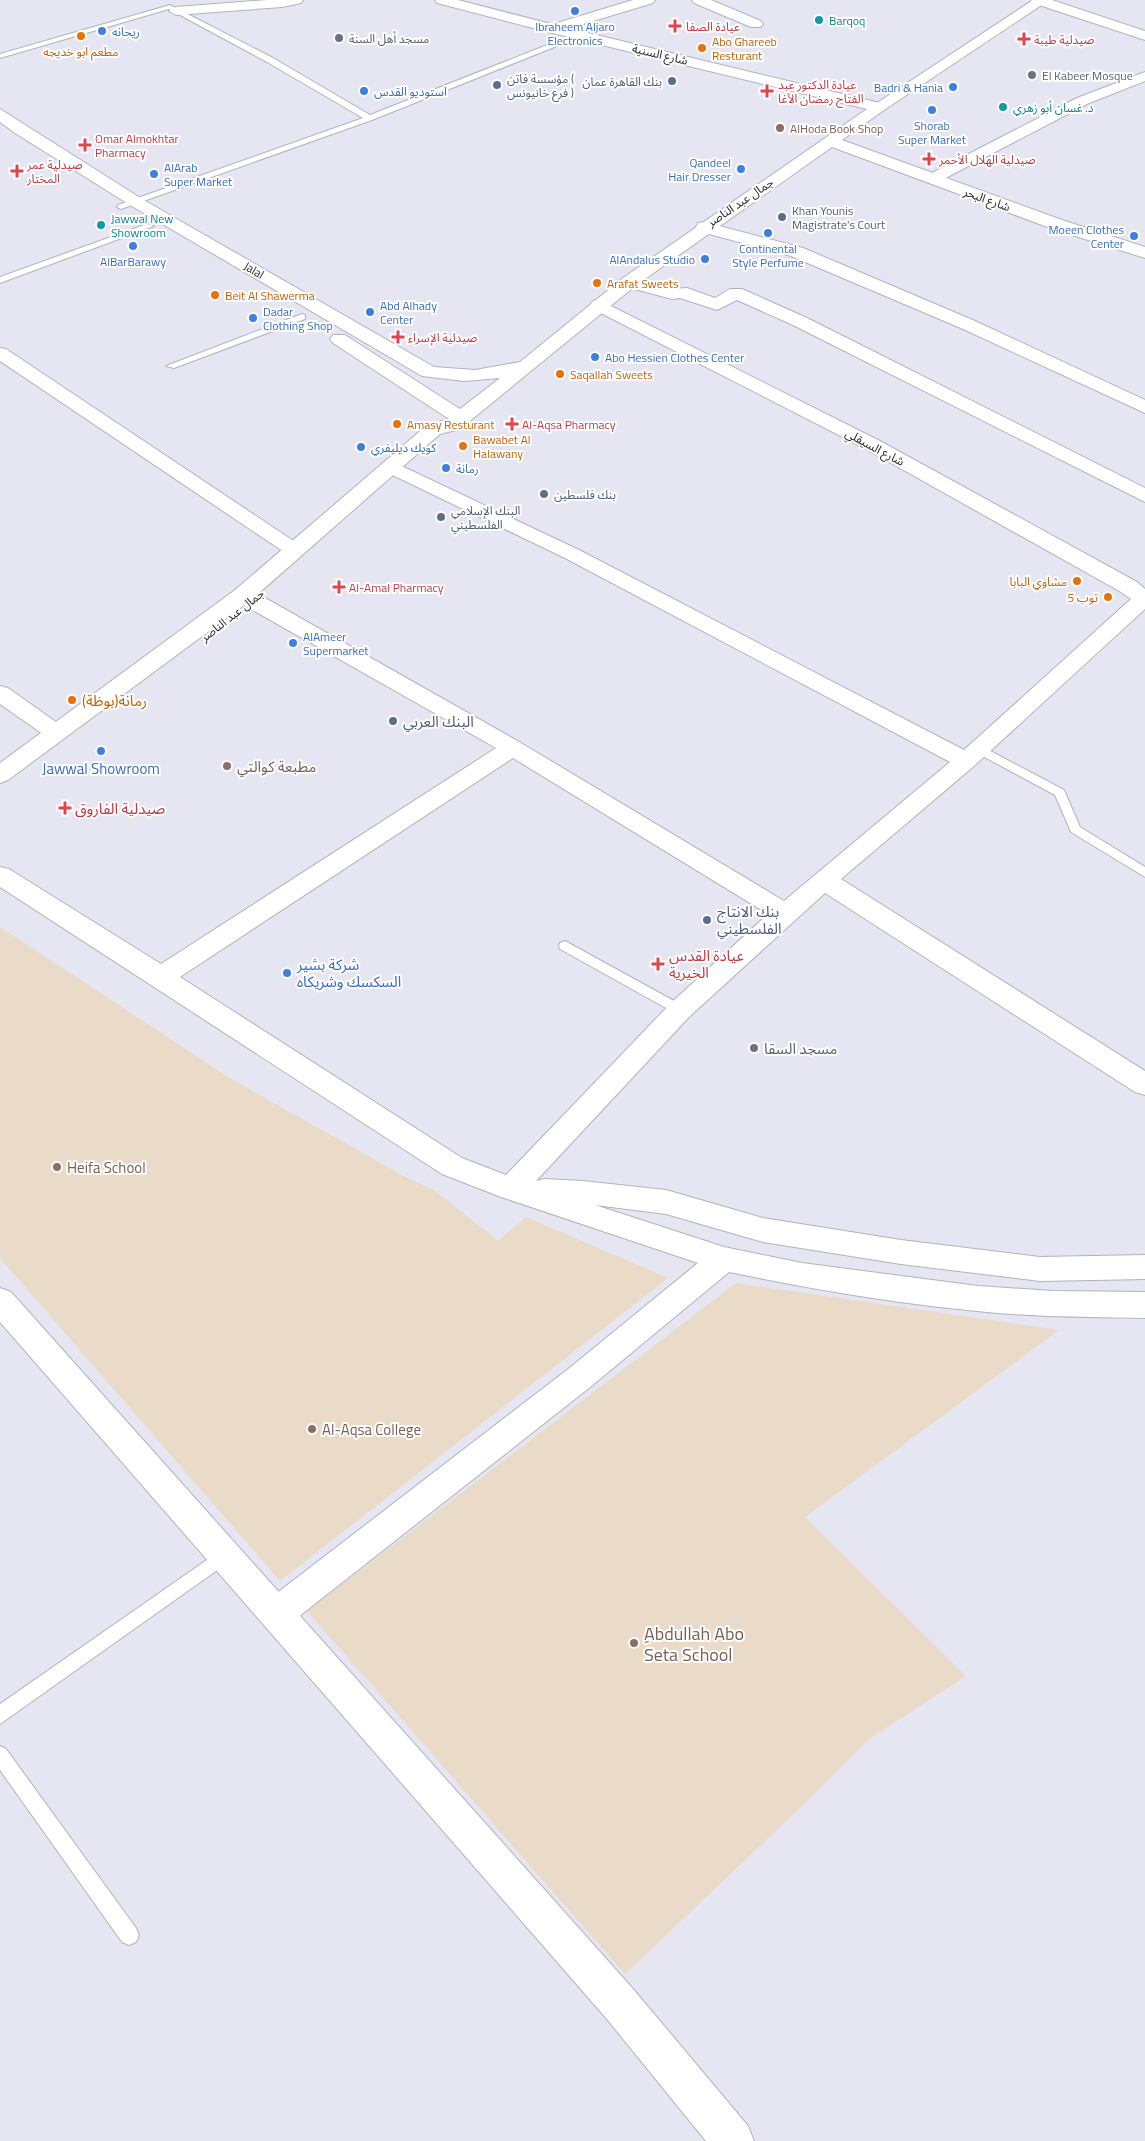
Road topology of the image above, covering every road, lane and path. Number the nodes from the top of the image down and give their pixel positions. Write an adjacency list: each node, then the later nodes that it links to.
1 (160, 0): 7 (lane)
2 (296, 0): 7 (street)
3 (442, 0): 9 (street, شارع السنية)
4 (648, 0): 9 (street)
5 (699, 0): 8 (street)
6 (1041, 0): 11 (street); 14 (street, جمال عبد الناصر)
7 (173, 9): 12 (lane); 16 (lane)
8 (756, 24)
9 (552, 30): 10 (street, شارع السنية)
10 (578, 36): 14 (street, شارع السنية); 16 (lane)
11 (1145, 36)
12 (0, 56)
13 (1145, 76): 19 (street)
14 (879, 107): 18 (street, جمال عبد الناصر)
15 (0, 114): 20 (street, Jalal)
16 (369, 118): 20 (lane)
17 (0, 129): 20 (street, Jalal)
18 (830, 141): 19 (street, شارع البحر); 22 (street, جمال عبد الناصر)
19 (932, 179): 23 (street, شارع البحر)
20 (128, 204): 21 (street, Jalal); 30 (street, Jalal)
21 (150, 226): 24 (lane); 27 (street, Jalal)
22 (704, 227): 25 (street, جمال عبد الناصر); 31 (street)
23 (1145, 253)
24 (0, 280)
25 (629, 282): 26 (street, جمال عبد الناصر); 34 (street)
26 (599, 305): 30 (street, جمال عبد الناصر); 37 (street, شارع السيقلي)
27 (302, 317): 29 (lane); 32 (street, Jalal)
28 (0, 353): 35 (street)
29 (171, 366)
30 (523, 366): 32 (street, جمال عبد الناصر)
31 (1145, 407)
32 (457, 422): 33 (street, جمال عبد الناصر)
33 (399, 471): 35 (street, جمال عبد الناصر); 36 (street, جمال عبد الناصر); 41 (street)
34 (1145, 496)
35 (294, 550): 36 (street, جمال عبد الناصر)
36 (248, 598): 39 (street, جمال عبد الناصر); 40 (street); 43 (street, جمال عبد الناصر)
37 (1144, 599): 41 (street)
38 (0, 694): 39 (street)
39 (55, 732): 42 (street, جمال عبد الناصر)
40 (513, 748): 47 (street); 49 (street)
41 (972, 755): 44 (lane); 46 (street)
42 (0, 775)
43 (0, 796)
44 (1145, 873)
45 (0, 875): 49 (street)
46 (824, 880): 47 (street); 51 (street)
47 (785, 912): 50 (street)
48 (565, 946): 50 (lane)
49 (161, 977): 52 (street)
50 (680, 1010): 52 (street)
51 (1145, 1086)
52 (511, 1189): 53 (street); 54 (street)
53 (724, 1259): 56 (street); 58 (street)
54 (1145, 1267)
55 (0, 1301): 57 (street)
56 (1145, 1304)
57 (224, 1556): 58 (street); 59 (lane)
58 (276, 1614): 62 (street)
59 (0, 1715)
60 (0, 1755): 61 (lane)
61 (130, 1936)
62 (733, 2141)

